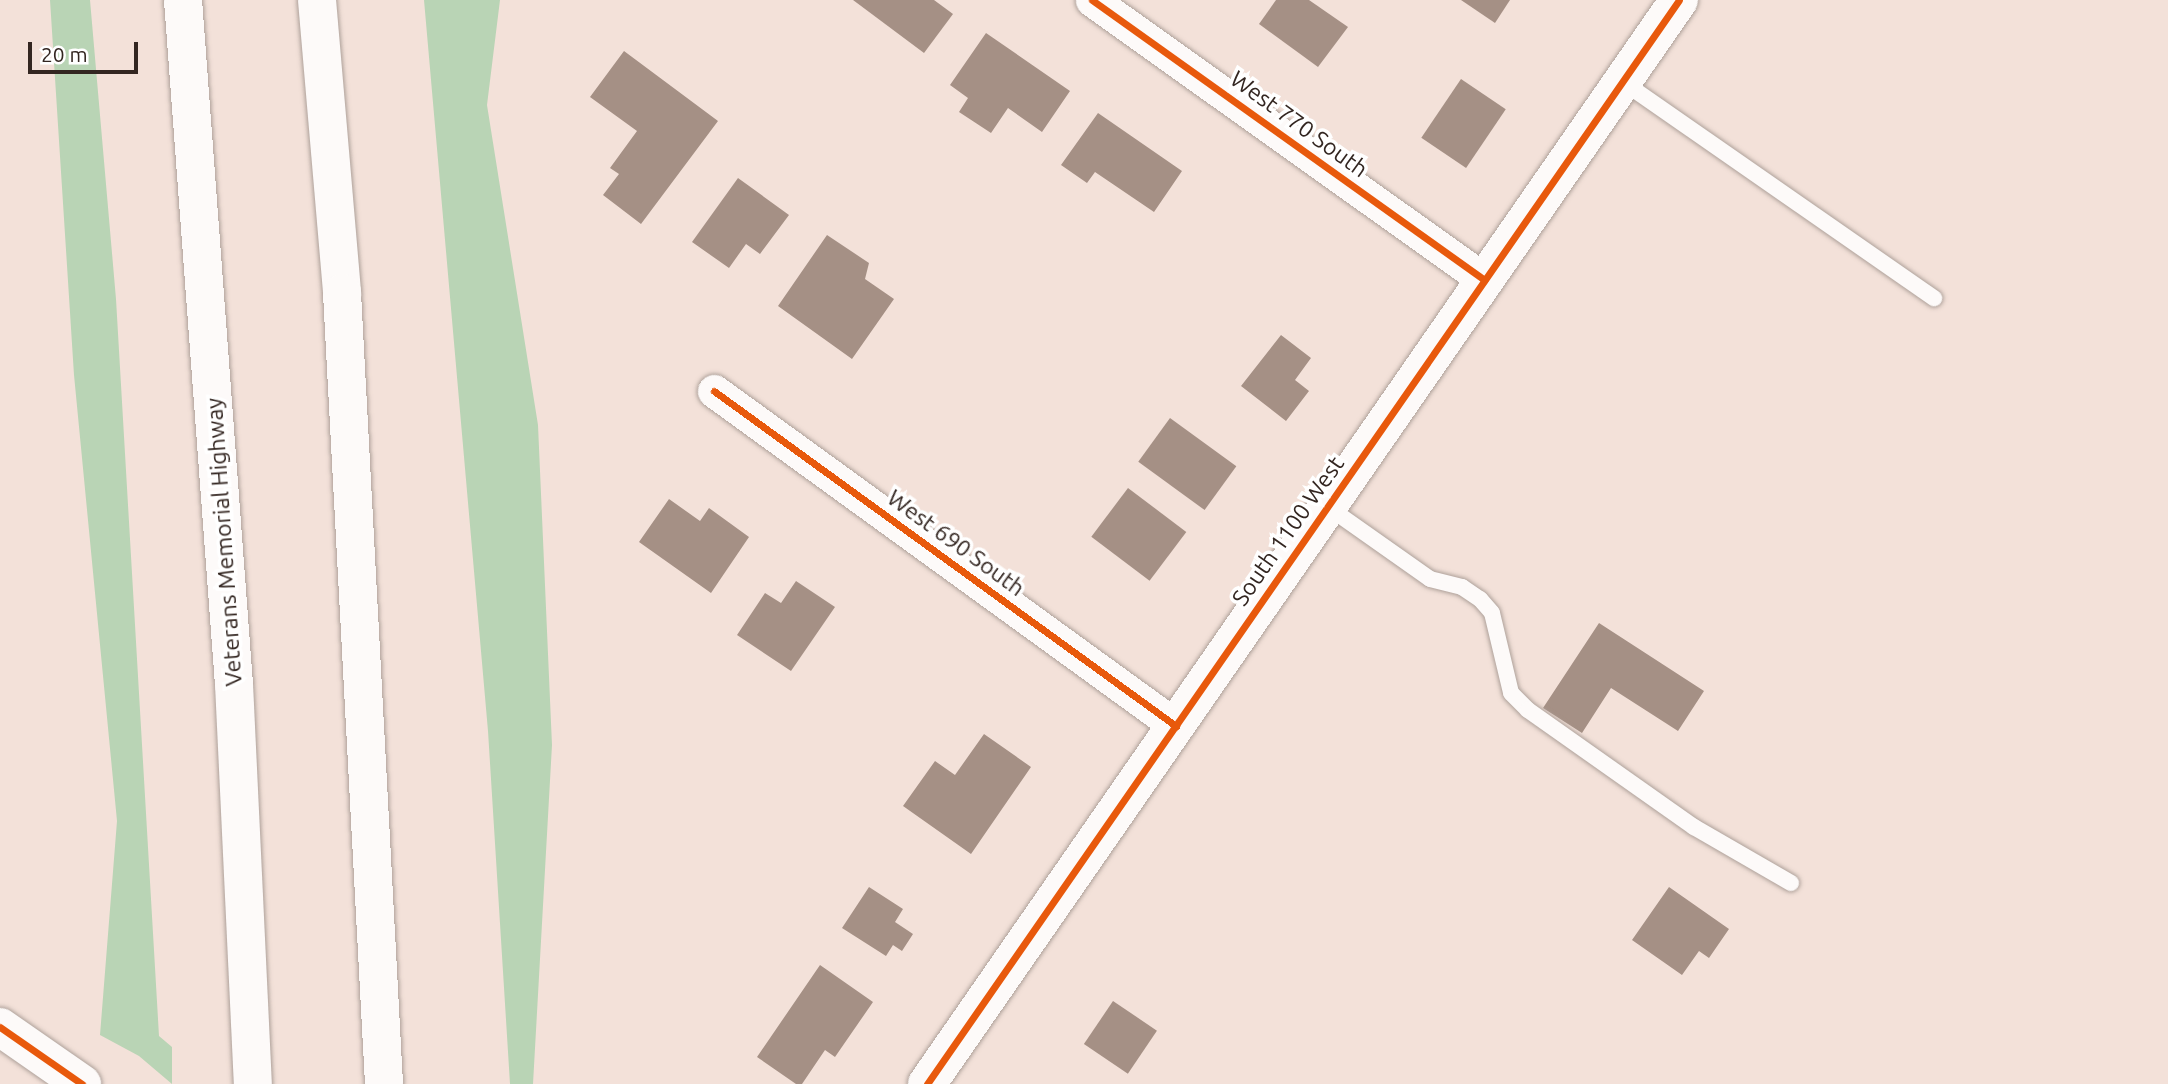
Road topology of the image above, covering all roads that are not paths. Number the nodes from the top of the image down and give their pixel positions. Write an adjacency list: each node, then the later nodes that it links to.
1 (183, 0): 13 (main road, Veterans Memorial Highway)
2 (317, 0): 15 (main road)
3 (1092, 0): 6 (street, West 770 South)
4 (1679, 0): 5 (main road, South 1100 West)
5 (1623, 82): 6 (main road, South 1100 West); 7 (lane)
6 (1485, 280): 9 (main road, South 1100 West)
7 (1934, 298)
8 (714, 391): 10 (street, West 690 South)
9 (1328, 507): 10 (main road, South 1100 West); 11 (lane)
10 (1176, 726): 16 (main road, South 1100 West)
11 (1791, 883)
12 (0, 1027): 14 (main road)
13 (252, 1080)
14 (82, 1084)
15 (384, 1084)
16 (927, 1084)

